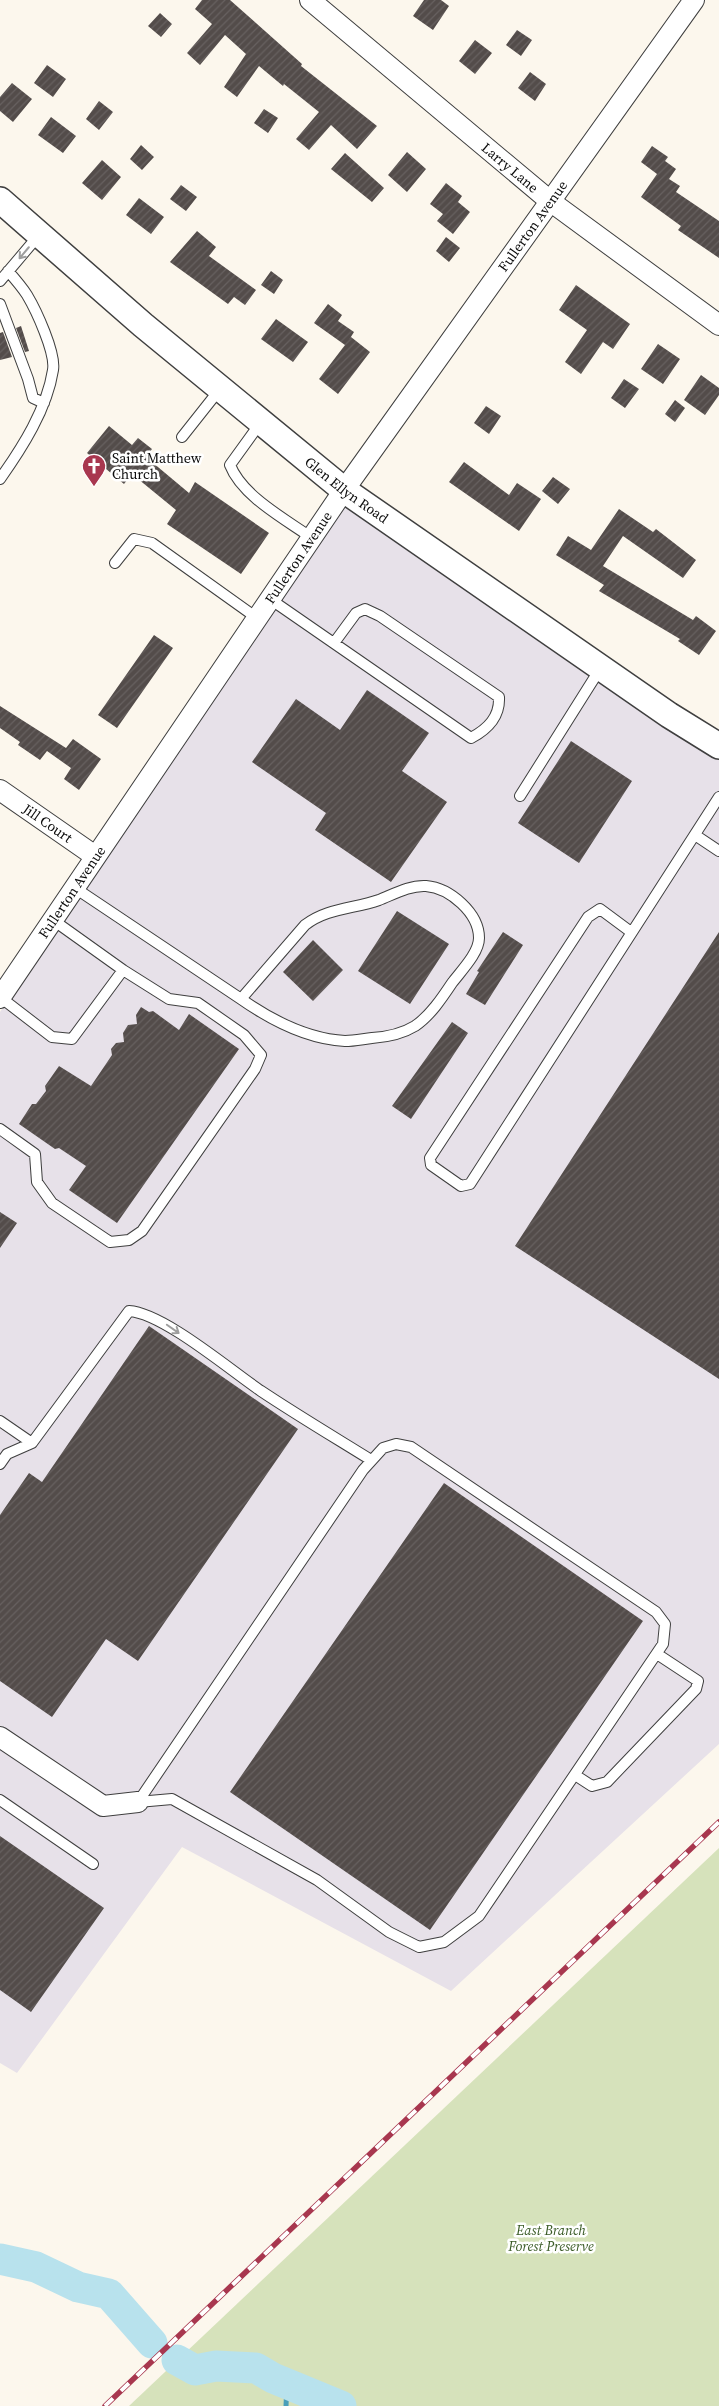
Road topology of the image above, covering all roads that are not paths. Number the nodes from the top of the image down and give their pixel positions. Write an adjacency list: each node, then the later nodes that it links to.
1 (310, 0): 4 (street, Larry Lane)
2 (694, 0): 4 (street, Fullerton Avenue)
3 (0, 200): 5 (street, Glen Ellyn Road)
4 (550, 201): 9 (street, Larry Lane); 15 (street, Fullerton Avenue)
5 (39, 234): 6 (lane, one-way to 6); 10 (street, Glen Ellyn Road)
6 (8, 271): 7 (lane); 11 (lane)
7 (0, 280)
8 (0, 304): 11 (lane)
9 (719, 324)
10 (220, 389): 12 (street, Glen Ellyn Road); 13 (lane)
11 (44, 403): 14 (lane)
12 (261, 422): 15 (street, Glen Ellyn Road); 16 (lane)
13 (182, 437)
14 (0, 479)
15 (344, 490): 16 (street, Fullerton Avenue); 21 (street, Glen Ellyn Road)
16 (312, 538): 18 (street, Fullerton Avenue)
17 (115, 563): 19 (lane)
18 (270, 599): 19 (street, Fullerton Avenue); 20 (lane)
19 (257, 618): 28 (street, Fullerton Avenue)
20 (334, 643): 20 (lane)
21 (601, 668): 22 (street, Glen Ellyn Road); 24 (lane)
22 (719, 746)
23 (2, 795): 28 (street, Jill Court)
24 (520, 796)
25 (719, 797): 26 (lane)
26 (695, 835): 27 (lane); 31 (lane)
27 (719, 851)
28 (95, 856): 29 (street, Fullerton Avenue)
29 (75, 888): 30 (street, Fullerton Avenue); 34 (lane)
30 (53, 920): 32 (lane); 33 (street, Fullerton Avenue)
31 (632, 932): 31 (lane)
32 (123, 970): 33 (lane); 35 (lane)
33 (0, 997)
34 (241, 999): 34 (lane)
35 (0, 1129)
36 (0, 1421): 37 (lane)
37 (32, 1443): 38 (lane, one-way to 38); 39 (lane)
38 (371, 1460): 40 (lane); 44 (lane)
39 (0, 1464)
40 (657, 1654): 42 (lane); 42 (lane)
41 (0, 1737): 44 (street)
42 (575, 1775): 44 (lane)
43 (0, 1800): 45 (lane)
44 (138, 1802)
45 (92, 1864)

